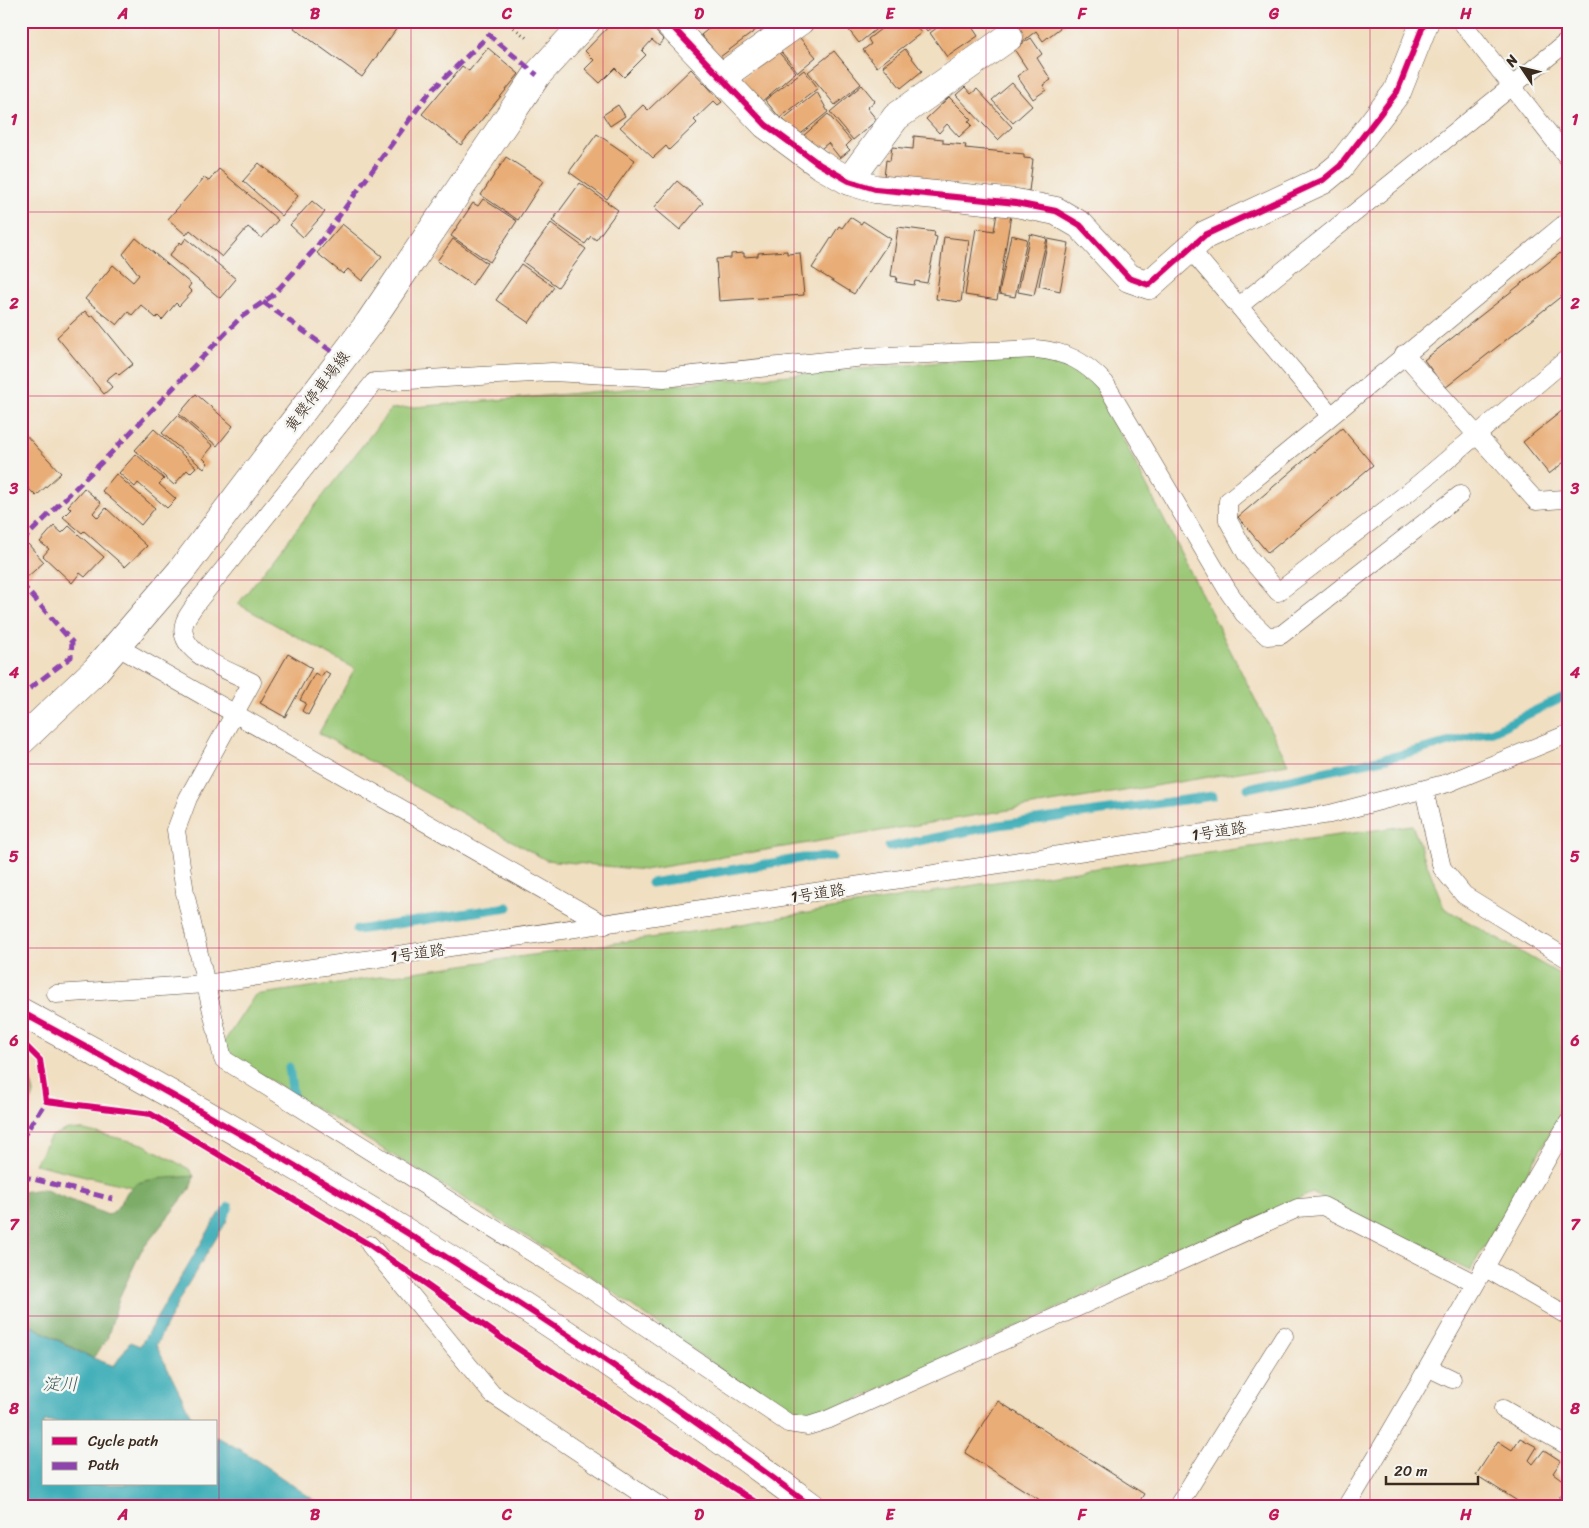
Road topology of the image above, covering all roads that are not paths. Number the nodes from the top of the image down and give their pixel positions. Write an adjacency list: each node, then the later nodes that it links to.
1 (587, 21): 21 (street, 黄檗停車場線)
2 (667, 21): 8 (street)
3 (800, 21): 8 (street)
4 (1425, 21): 13 (street)
5 (1464, 22): 9 (lane)
6 (1009, 37): 11 (street)
7 (1568, 41): 9 (lane)
8 (720, 78): 11 (street)
9 (1512, 86): 10 (lane); 14 (lane)
10 (1567, 154)
11 (849, 181): 13 (street)
12 (1568, 221): 15 (lane)
13 (1190, 249): 14 (lane)
14 (1239, 306): 17 (lane)
15 (1404, 354): 17 (lane); 18 (lane)
16 (1568, 358): 18 (lane)
17 (1331, 415): 18 (lane)
18 (1476, 434): 20 (lane)
19 (1460, 495): 22 (lane)
20 (1568, 496)
21 (118, 647): 22 (lane); 24 (street, 黄檗停車場線)
22 (234, 712): 26 (lane); 28 (lane)
23 (1568, 734): 25 (lane, 1号道路)
24 (21, 741)
25 (1424, 790): 26 (lane, 1号道路); 27 (lane)
26 (604, 925): 28 (lane, 1号道路)
27 (1568, 959)
28 (206, 984): 29 (lane, 1号道路); 34 (lane)
29 (56, 994)
30 (21, 1012): 42 (street)
31 (1568, 1123): 33 (lane)
32 (370, 1245): 41 (lane)
33 (1484, 1267): 34 (lane); 35 (lane)
34 (1474, 1283): 37 (lane)
35 (1568, 1316)
36 (1284, 1336): 43 (lane)
37 (1429, 1368): 38 (lane); 44 (lane)
38 (1452, 1379)
39 (1502, 1409): 40 (lane)
40 (1568, 1446)
41 (661, 1507)
42 (812, 1507)
43 (1178, 1507)
44 (1346, 1507)

